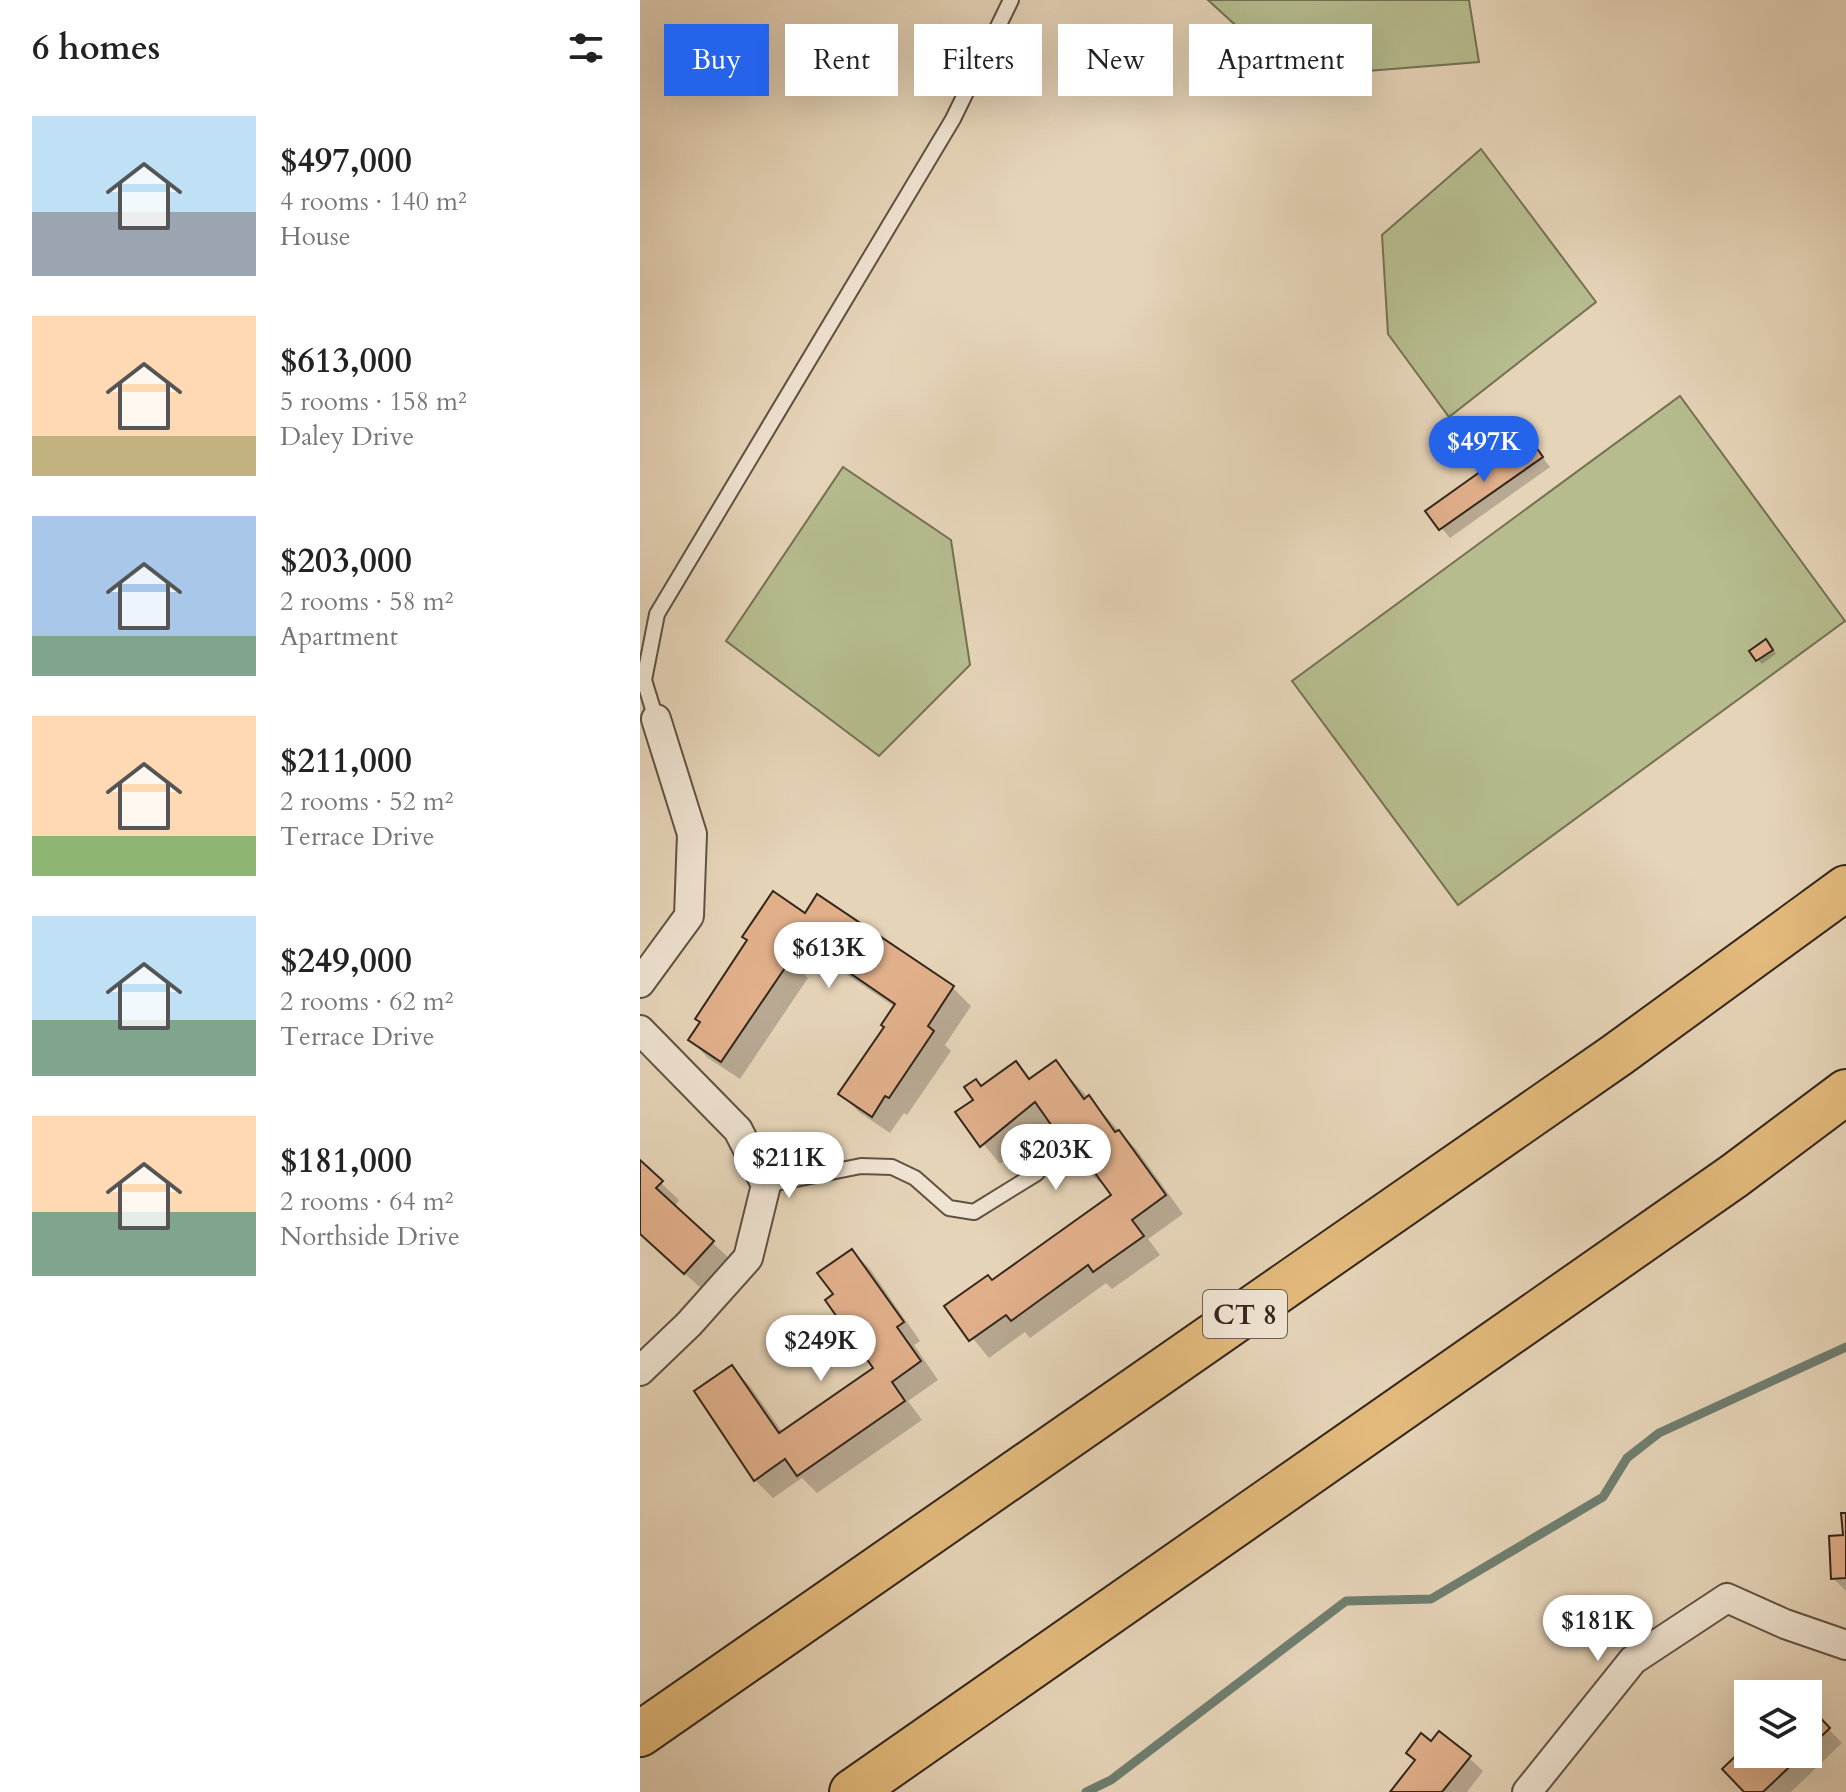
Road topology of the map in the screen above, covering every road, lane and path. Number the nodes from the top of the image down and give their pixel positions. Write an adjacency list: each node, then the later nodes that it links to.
1 (1011, 0): 2 (lane)
2 (656, 719): 4 (street)
3 (1846, 888): 11 (highway, CT 8)
4 (640, 983)
5 (640, 1030): 8 (street)
6 (1846, 1092): 12 (highway)
7 (1037, 1173): 8 (lane)
8 (766, 1185): 9 (street)
9 (640, 1371)
10 (1846, 1645): 13 (street)
11 (640, 1734)
12 (852, 1792)
13 (1527, 1792)

